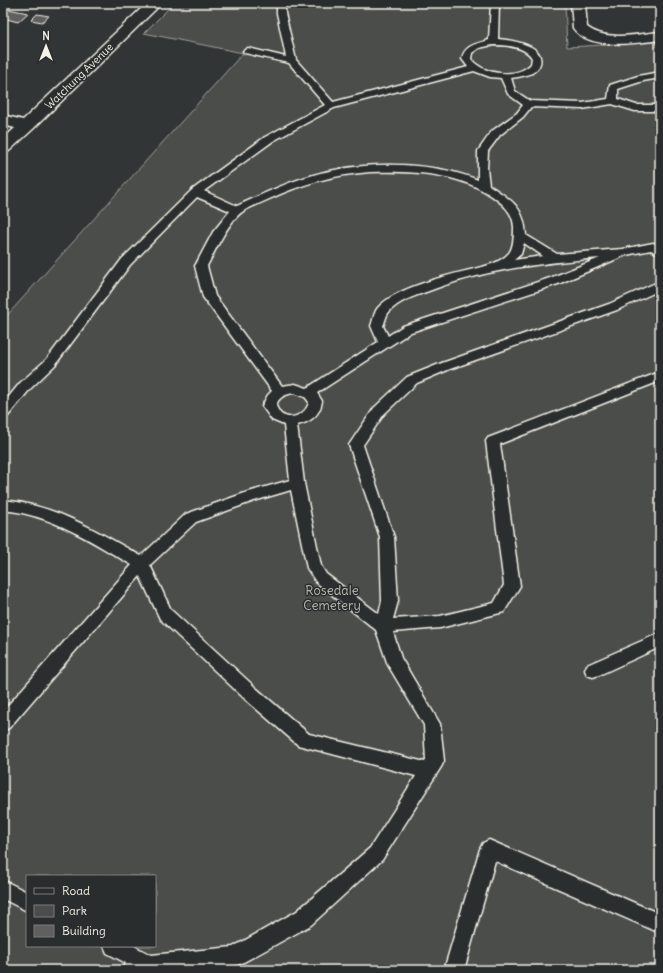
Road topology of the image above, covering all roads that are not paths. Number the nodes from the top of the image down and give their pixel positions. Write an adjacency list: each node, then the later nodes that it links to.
1 (155, 3): 17 (street, Watchung Avenue)
2 (281, 3): 8 (lane)
3 (495, 3): 6 (lane)
4 (578, 3): 5 (street)
5 (660, 36)
6 (493, 42): 9 (lane); 11 (lane)
7 (248, 51): 8 (lane)
8 (292, 61): 14 (lane)
9 (474, 68): 11 (lane); 14 (lane)
10 (660, 75): 12 (lane)
11 (505, 76): 13 (lane)
12 (613, 101): 13 (lane); 15 (lane)
13 (528, 104): 19 (lane)
14 (332, 106): 20 (lane)
15 (660, 108)
16 (3, 120): 17 (street)
17 (27, 126): 18 (street, Watchung Avenue)
18 (3, 148)
19 (484, 186): 21 (lane); 22 (lane)
20 (196, 192): 21 (lane); 32 (lane)
21 (238, 210): 30 (lane)
22 (520, 236): 25 (lane); 26 (lane)
23 (658, 246): 24 (lane)
24 (623, 252): 25 (lane); 28 (lane)
25 (555, 258): 26 (lane)
26 (499, 266): 28 (lane)
27 (660, 285): 37 (lane)
28 (385, 344): 31 (lane)
29 (660, 376): 37 (lane)
30 (280, 392): 31 (lane); 33 (lane)
31 (308, 392): 33 (lane)
32 (3, 413)
33 (290, 421): 34 (lane)
34 (297, 483): 36 (lane); 37 (lane)
35 (3, 505): 36 (lane)
36 (142, 564): 40 (lane); 41 (lane)
37 (383, 626): 41 (lane)
38 (660, 640): 39 (lane)
39 (593, 670)
40 (3, 723)
41 (429, 771): 46 (lane)
42 (3, 889): 43 (lane)
43 (26, 901)
44 (660, 924): 48 (lane)
45 (116, 947): 46 (lane)
46 (150, 965): 47 (lane)
47 (132, 970)
48 (454, 970)

